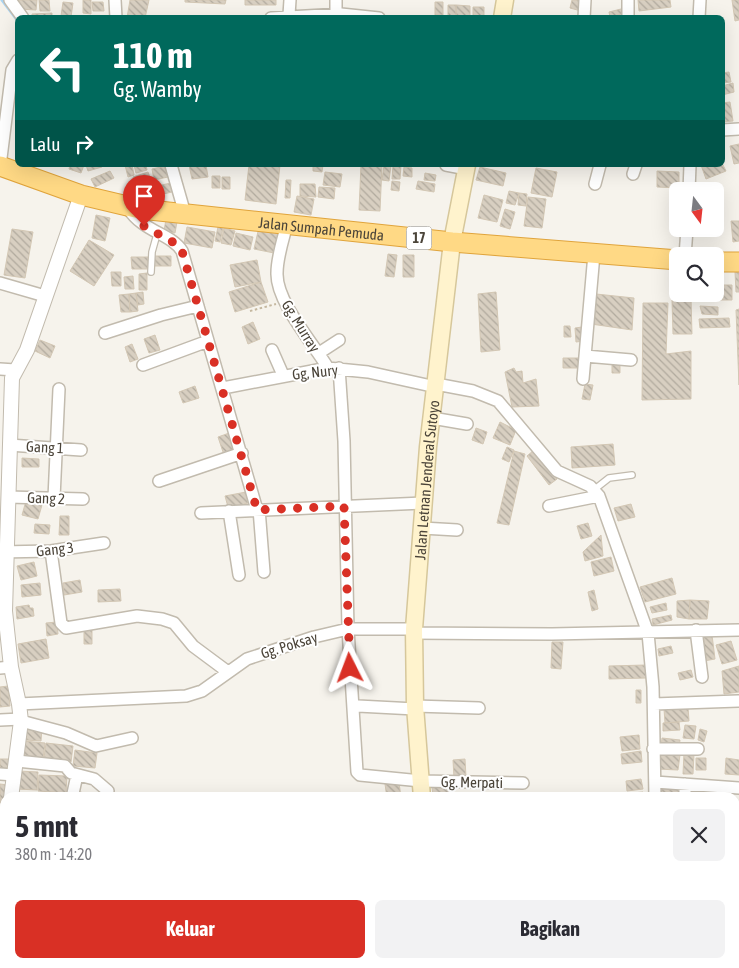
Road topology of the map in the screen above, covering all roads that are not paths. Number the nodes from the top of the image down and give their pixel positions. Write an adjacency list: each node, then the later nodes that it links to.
1 (10, 0): 9 (street)
2 (115, 0): 10 (street)
3 (290, 0): 11 (street)
4 (336, 0): 12 (street)
5 (506, 0): 13 (main road)
6 (585, 0): 14 (street)
7 (628, 0): 15 (street)
8 (700, 0): 16 (street)
9 (21, 15)
10 (116, 15)
11 (293, 15)
12 (339, 15)
13 (503, 15)
14 (584, 15)
15 (628, 15)
16 (699, 15)
17 (15, 65): 20 (street)
18 (739, 129): 19 (street)
19 (725, 130)
20 (0, 166): 27 (highway, Jalan Sumpah Pemuda / 17)
21 (172, 167): 28 (street)
22 (467, 167): 31 (main road, Jalan Letnan Jenderal Sutoyo)
23 (599, 167): 26 (street)
24 (690, 167): 25 (street)
25 (689, 182)
26 (595, 184)
27 (81, 195): 29 (highway, Jalan Sumpah Pemuda / 17); 38 (street)
28 (185, 214): 29 (highway, Jalan Sumpah Pemuda / 17); 30 (highway, Jalan Sumpah Pemuda / 17)
29 (144, 221): 36 (lane); 39 (street)
30 (287, 224): 31 (highway, Jalan Sumpah Pemuda / 17); 44 (street, Gg. Murray)
31 (452, 242): 32 (highway, Jalan Sumpah Pemuda / 17); 53 (main road, Jalan Letnan Jenderal Sutoyo)
32 (594, 254): 33 (highway, Jalan Sumpah Pemuda / 17); 45 (street)
33 (669, 259)
34 (724, 262): 35 (highway)
35 (739, 262)
36 (151, 272)
37 (0, 283): 38 (street)
38 (45, 296): 50 (street)
39 (198, 306): 40 (street); 42 (street)
40 (106, 333)
41 (339, 340): 44 (street)
42 (208, 342): 47 (street); 54 (street)
43 (272, 350): 51 (street)
44 (319, 353): 48 (street, Gg. Murray)
45 (585, 356): 46 (street); 52 (street)
46 (631, 360)
47 (143, 365)
48 (333, 368): 51 (street, Gg, Nury); 53 (street, Gg, Nury); 69 (street)
49 (0, 369): 50 (street)
50 (15, 370): 58 (street)
51 (283, 375): 54 (street, Gg, Nury)
52 (583, 379)
53 (436, 386): 56 (main road, Jalan Letnan Jenderal Sutoyo); 65 (street, Gg, Nury)
54 (223, 388): 61 (street)
55 (58, 389): 59 (street)
56 (432, 418): 57 (street); 68 (main road, Jalan Letnan Jenderal Sutoyo)
57 (467, 424)
58 (9, 446): 59 (street, Gang 1); 64 (street)
59 (55, 447): 60 (street, Gang 1); 66 (street)
60 (81, 450)
61 (242, 454): 63 (street); 71 (street)
62 (632, 474): 65 (lane)
63 (158, 480)
64 (5, 492): 66 (street, Gang 2); 78 (street)
65 (597, 493): 70 (street); 86 (street)
66 (54, 498): 67 (street, Gang 2)
67 (83, 499)
68 (423, 503): 69 (street); 74 (main road, Jalan Letnan Jenderal Sutoyo)
69 (344, 506): 71 (street); 82 (street)
70 (549, 506)
71 (258, 509): 72 (street); 79 (street)
72 (229, 511): 73 (street); 80 (street)
73 (200, 513)
74 (422, 528): 75 (street); 85 (main road, Jalan Letnan Jenderal Sutoyo)
75 (458, 530)
76 (104, 543): 77 (street, Gang 3)
77 (51, 551): 78 (street, Gang 3); 88 (street)
78 (3, 552): 81 (street)
79 (264, 572)
80 (239, 575)
81 (2, 611): 87 (street)
82 (348, 629): 85 (street, Gg. Poksay); 88 (street, Gg. Poksay); 104 (street, Gg. Merpati)
83 (696, 630): 84 (street, Gg. Poksay); 86 (street, Gg. Poksay); 89 (street)
84 (739, 630)
85 (414, 631): 86 (street, Gg. Poksay); 94 (main road, Jalan Letnan Jenderal Sutoyo)
86 (648, 633): 92 (street)
87 (5, 667): 91 (street)
88 (228, 672): 91 (street, Gg. Poksay)
89 (702, 677)
90 (738, 701): 92 (street)
91 (20, 704): 97 (street)
92 (654, 704): 99 (street)
93 (358, 706): 94 (street)
94 (415, 707): 95 (street); 104 (main road, Jalan Letnan Jenderal Sutoyo)
95 (479, 708)
96 (0, 720): 97 (street)
97 (21, 720): 98 (street); 101 (street)
98 (132, 738)
99 (654, 749): 100 (street); 105 (street)
100 (698, 749)
101 (17, 761): 102 (street); 103 (street)
102 (7, 774): 110 (street)
103 (77, 775): 109 (street); 111 (street)
104 (421, 781): 106 (street, Gg. Merpati); 112 (main road, Jalan Letnan Jenderal Sutoyo)
105 (655, 782): 107 (street); 113 (street)
106 (523, 783)
107 (685, 784): 108 (street); 114 (street)
108 (739, 788)
109 (108, 791)
110 (10, 792)
111 (73, 792)
112 (422, 792)
113 (656, 792)
114 (685, 792)

